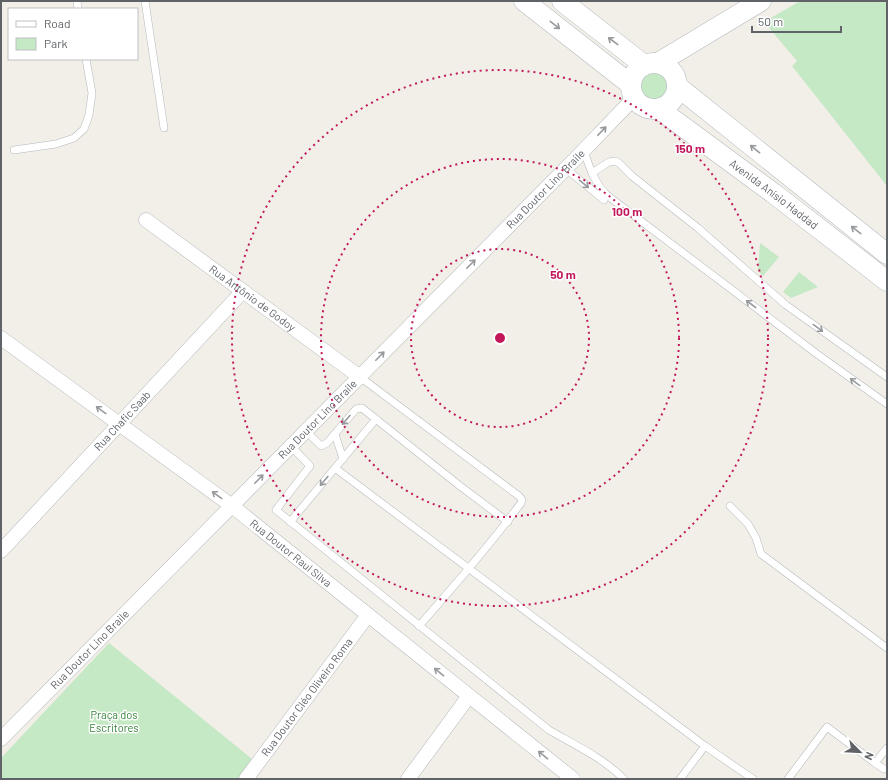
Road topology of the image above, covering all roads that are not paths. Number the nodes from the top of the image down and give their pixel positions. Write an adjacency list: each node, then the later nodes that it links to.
1 (146, 1): 10 (lane)
2 (524, 1): 8 (main road, one-way to 8)
3 (562, 1): 6 (main road, one-way to 3)
4 (761, 1): 6 (main road)
5 (86, 60): 11 (lane)
6 (661, 62): 7 (main road); 8 (main road)
7 (677, 86): 9 (main road); 17 (main road, Avenida Anísio Haddad, one-way to 7)
8 (632, 91): 9 (main road); 12 (street, Rua Doutor Lino Braile, one-way to 8)
9 (659, 109): 18 (main road, Avenida Anísio Haddad)
10 (164, 128)
11 (14, 150)
12 (584, 150): 13 (street, Rua Doutor Lino Braile); 14 (lane)
13 (565, 168): 15 (lane, one-way to 15); 21 (street, Rua Doutor Lino Braile, one-way to 13)
14 (592, 173): 22 (lane, one-way to 22); 23 (lane, one-way to 14)
15 (604, 200)
16 (146, 220): 19 (street, Rua Antônio de Godoy)
17 (887, 254)
18 (887, 281)
19 (243, 291): 21 (street, Rua Antônio de Godoy); 25 (street, Rua Chafic Saab)
20 (1, 338): 25 (street, Rua Doutor Raul Silva, one-way to 20)
21 (360, 376): 26 (street, Rua Doutor Lino Braile); 34 (lane)
22 (887, 377)
23 (887, 404)
24 (376, 419): 27 (lane, one-way to 27); 29 (lane); 34 (lane)
25 (120, 424): 31 (street, Rua Doutor Raul Silva, one-way to 25); 35 (street, Rua Chafic Saab)
26 (306, 431): 27 (lane); 28 (street, Rua Doutor Lino Braile)
27 (335, 434): 29 (lane)
28 (291, 446): 31 (street, Rua Doutor Lino Braile, one-way to 28); 33 (lane)
29 (343, 459): 30 (lane)
30 (335, 468): 33 (lane, one-way to 33); 36 (lane)
31 (232, 506): 37 (street, Rua Doutor Raul Silva); 41 (street, Rua Doutor Lino Braile)
32 (730, 506): 39 (lane)
33 (290, 522): 38 (lane)
34 (508, 522): 36 (lane)
35 (1, 551)
36 (470, 569): 38 (lane); 42 (lane)
37 (368, 615): 40 (street, Rua Doutor Raul Silva, one-way to 37); 46 (street, Rua Doutor Cléo Oliveiro Roma)
38 (419, 626): 49 (lane)
39 (887, 648)
40 (469, 696): 47 (street); 48 (street, Rua Doutor Raul Silva, one-way to 40)
41 (1, 739)
42 (705, 746): 50 (lane); 51 (lane)
43 (887, 748): 44 (lane)
44 (875, 763): 45 (lane); 52 (lane)
45 (884, 768)
46 (246, 779)
47 (408, 779)
48 (573, 779)
49 (624, 779)
50 (680, 779)
51 (752, 779)
52 (788, 779)

